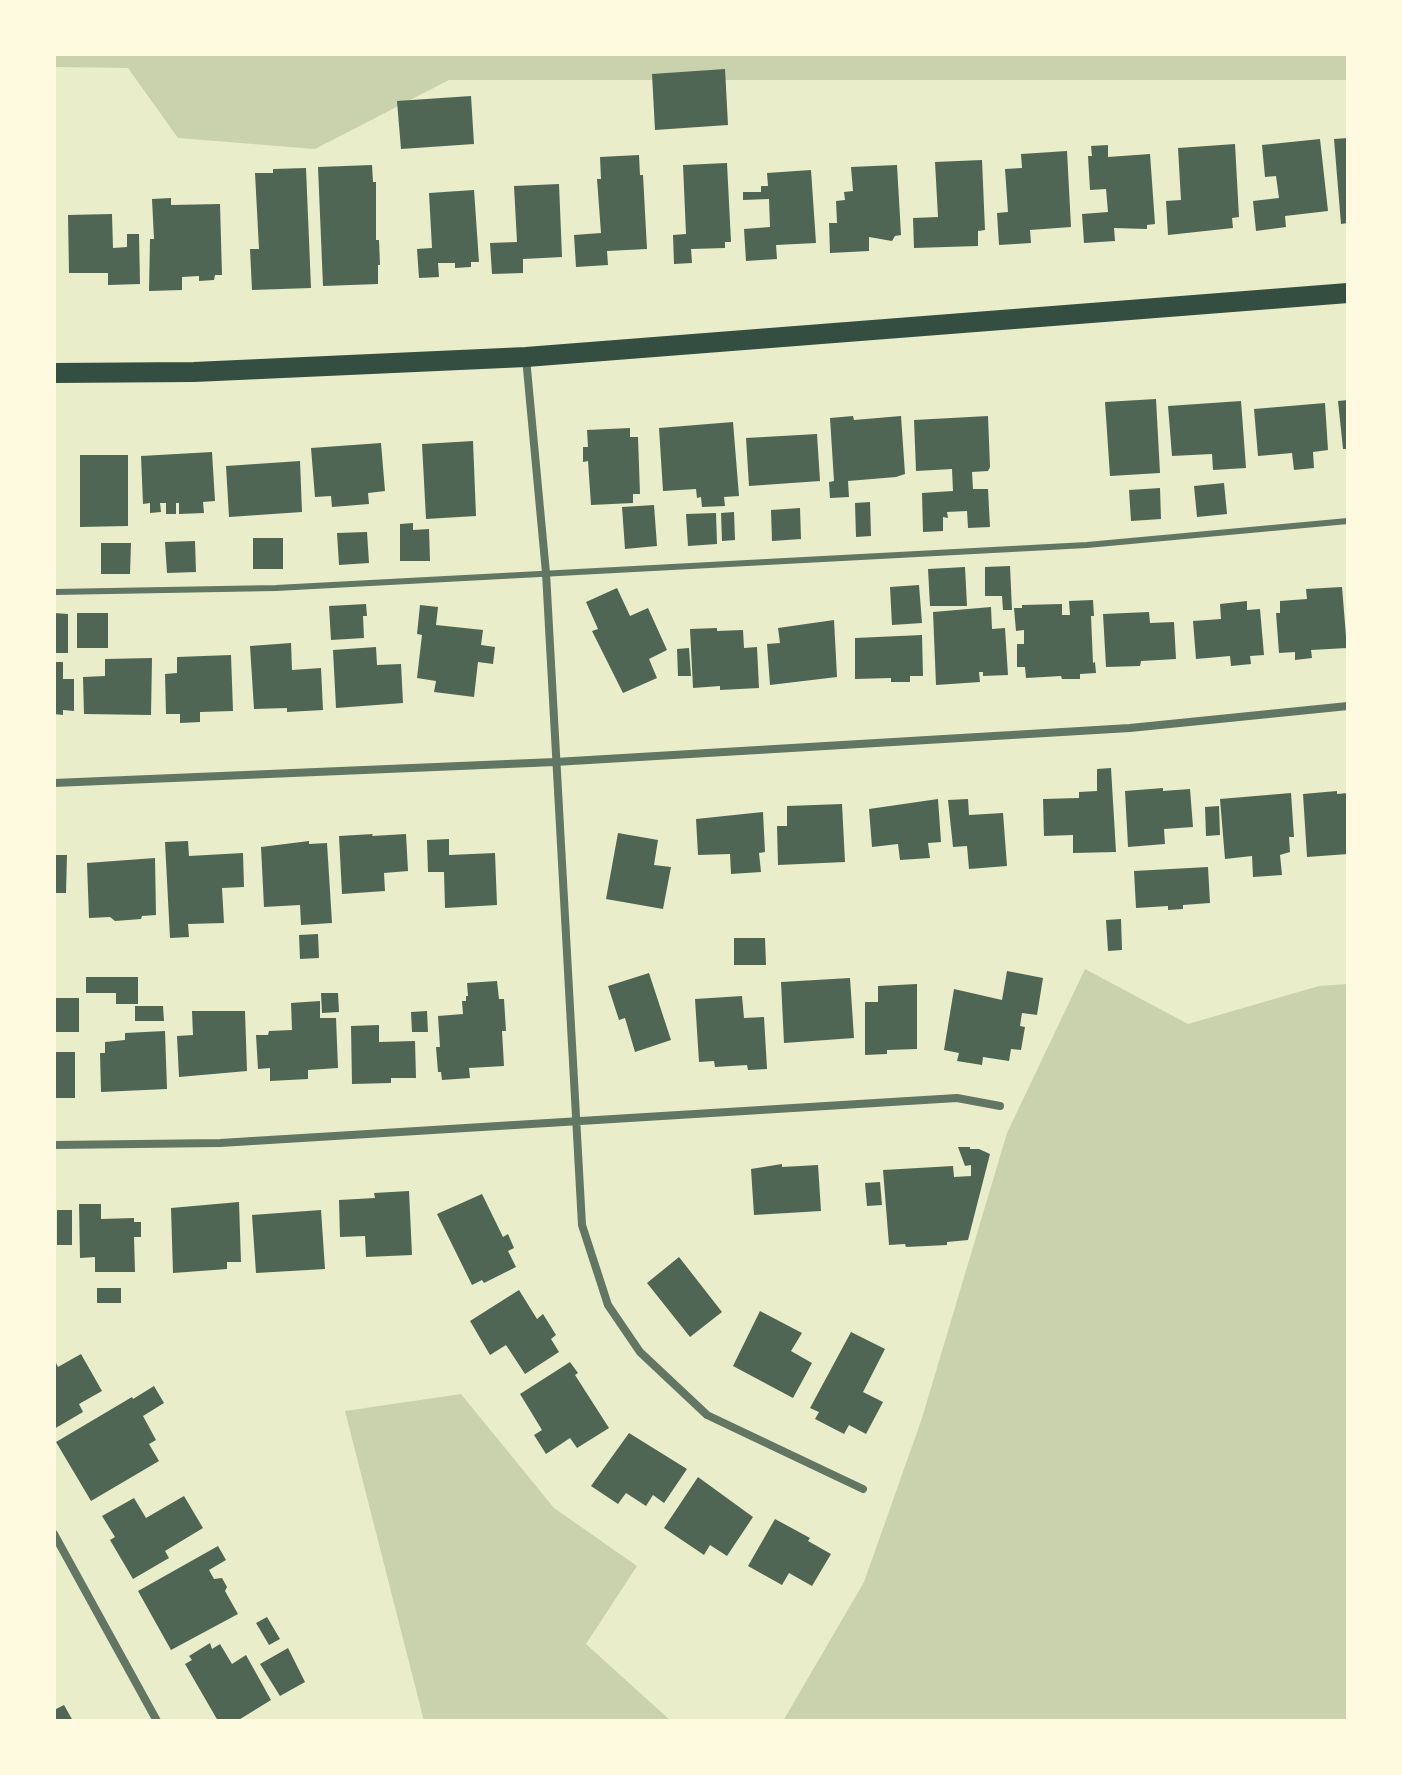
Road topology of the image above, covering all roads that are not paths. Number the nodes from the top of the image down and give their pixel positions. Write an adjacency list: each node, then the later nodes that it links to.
1 (1348, 293): 2 (main road)
2 (526, 357): 3 (main road); 5 (street)
3 (54, 373)
4 (1348, 521): 5 (lane)
5 (546, 573): 6 (lane); 8 (street)
6 (54, 592)
7 (1348, 706): 8 (street)
8 (555, 762): 9 (street); 11 (street)
9 (54, 783)
10 (1000, 1106): 11 (street)
11 (576, 1121): 12 (street); 13 (street)
12 (54, 1145)
13 (863, 1489)
14 (54, 1534): 15 (street)
15 (157, 1721)

